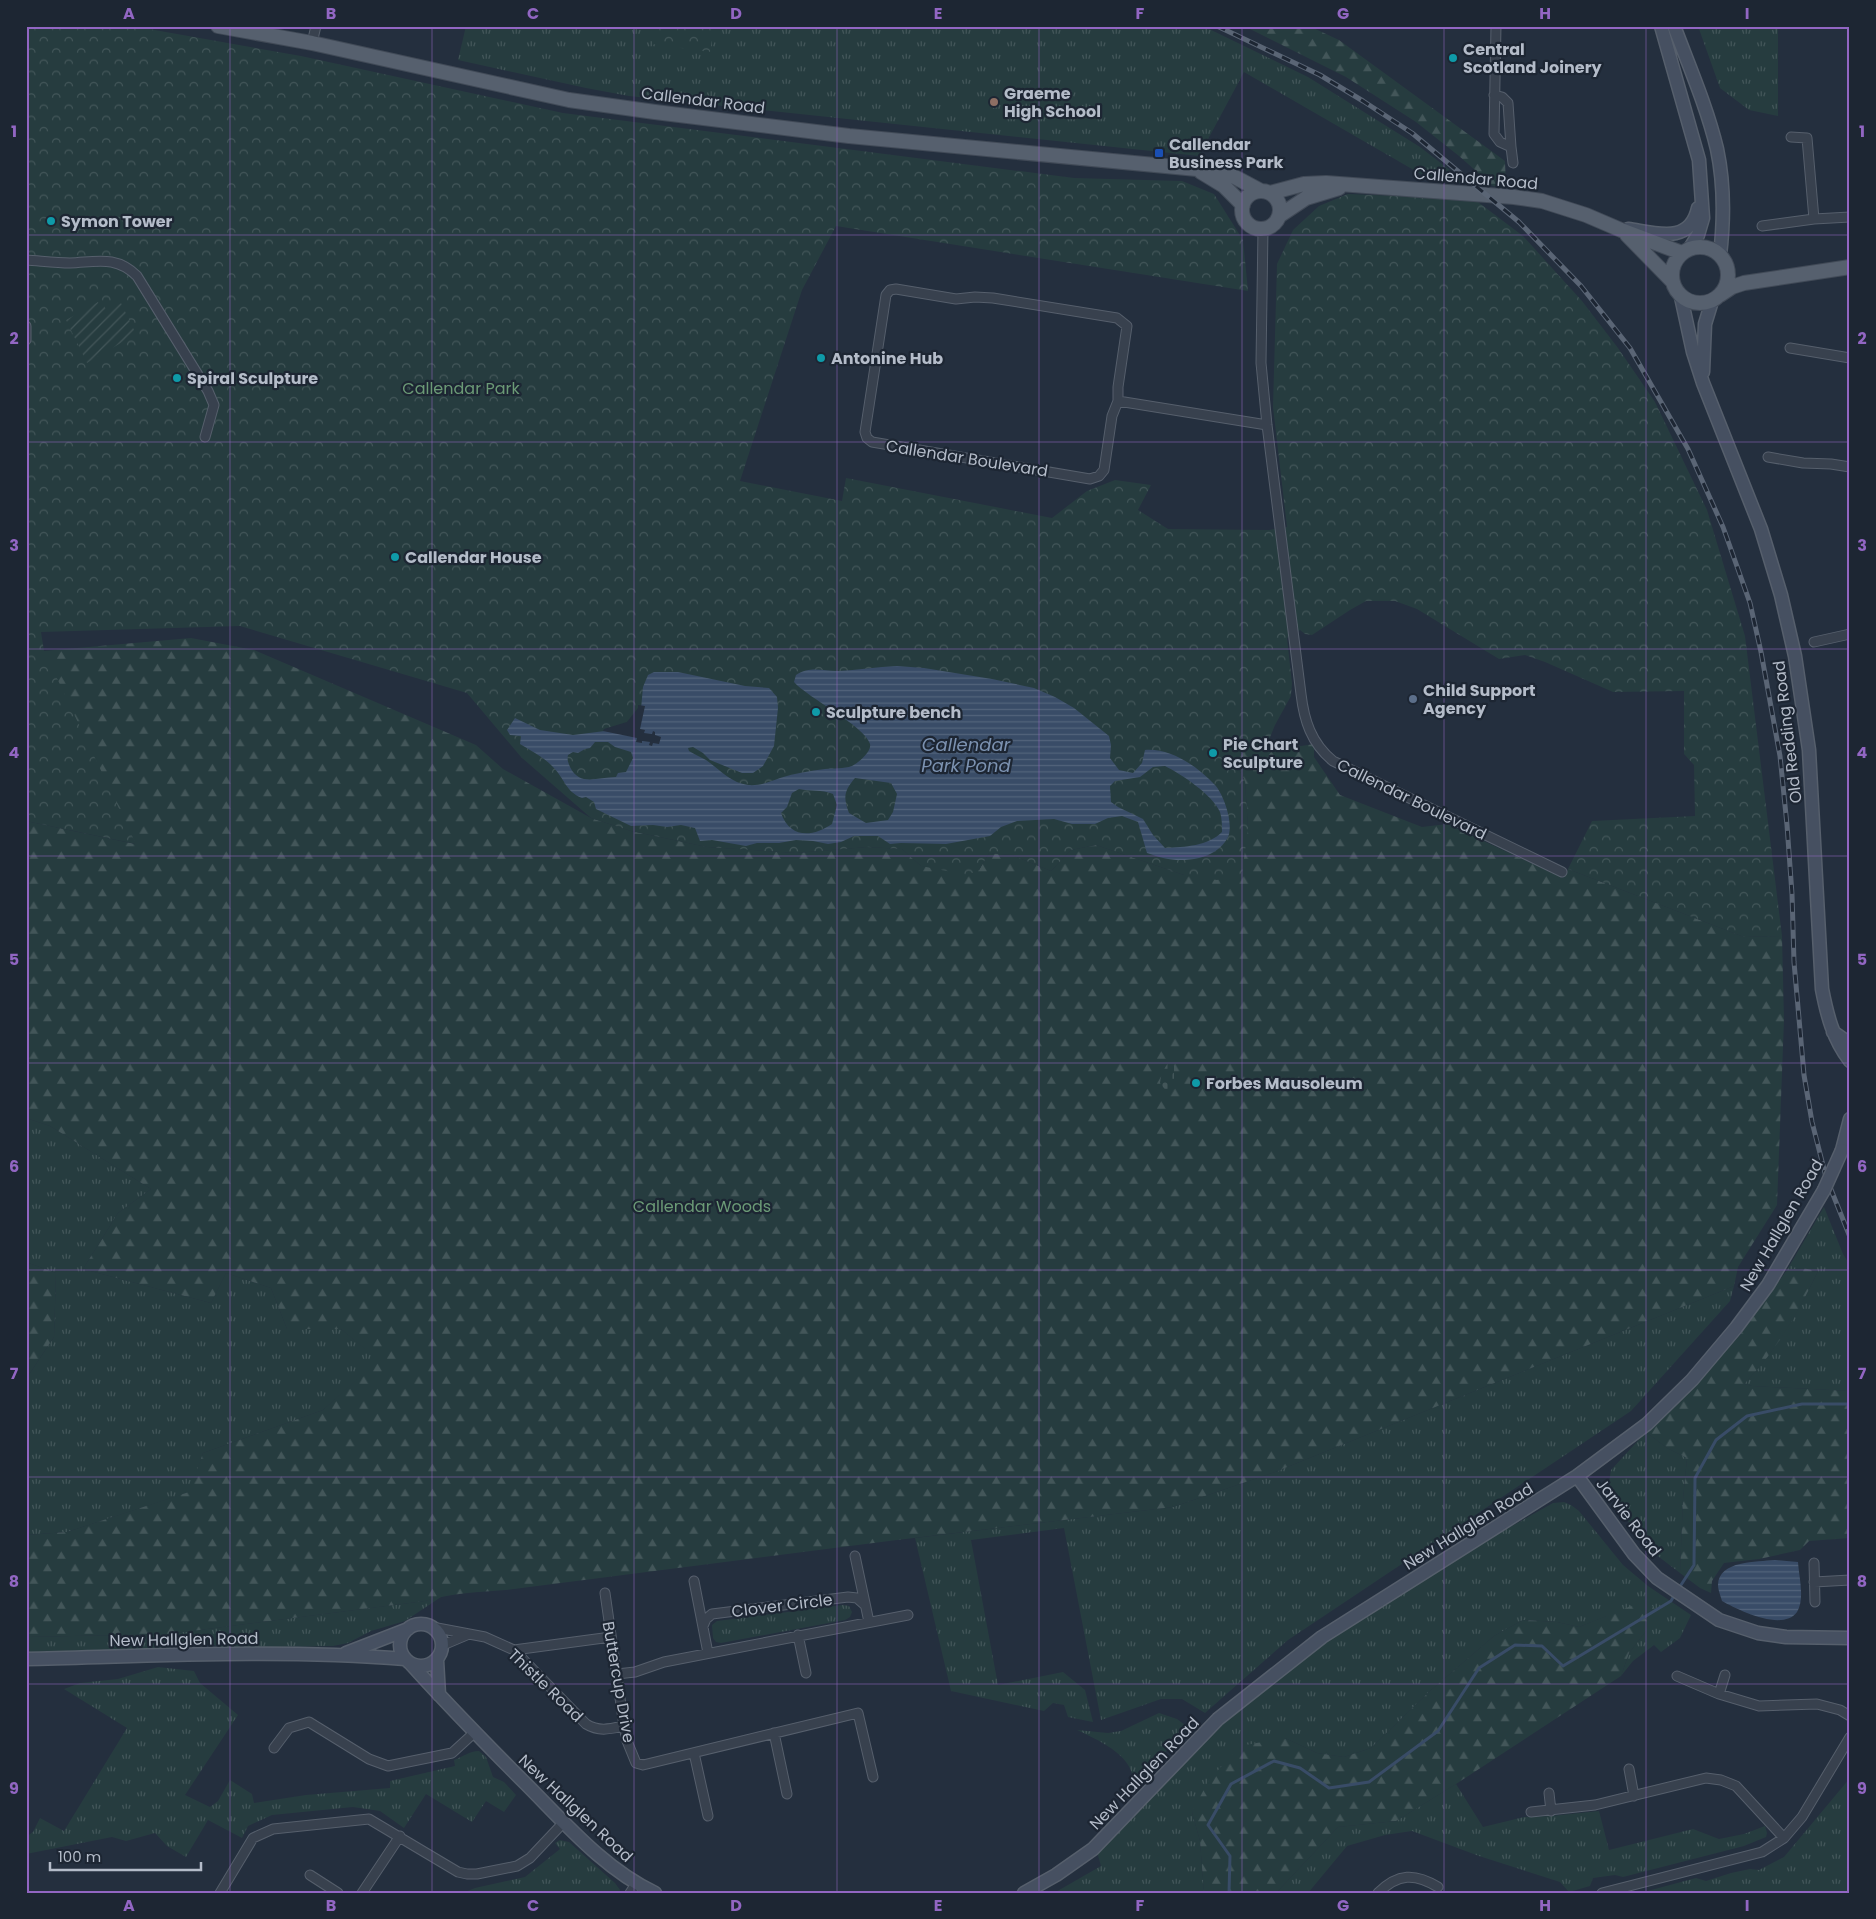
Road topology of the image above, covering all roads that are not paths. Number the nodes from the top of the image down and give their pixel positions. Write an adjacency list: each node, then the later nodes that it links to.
1 (218, 26): 6 (main road, Callendar Road)
2 (316, 26): 6 (street)
3 (1496, 26): 7 (street)
4 (1661, 26): 15 (street)
5 (1674, 26): 25 (street)
6 (312, 43): 11 (main road, Callendar Road)
7 (1494, 95): 9 (street); 9 (street)
8 (1791, 137): 18 (street)
9 (1511, 147): 10 (street)
10 (1513, 163)
11 (1191, 168): 13 (main road, Callendar Road); 14 (main road, Callendar Road)
12 (1352, 185): 13 (main road, Callendar Road); 16 (main road, Callendar Road); 19 (main road, Callendar Road)
13 (1266, 192): 14 (main road); 16 (main road)
14 (1243, 205): 21 (main road)
15 (1700, 215): 19 (street); 23 (street)
16 (1279, 216): 21 (main road)
17 (1850, 217): 18 (street)
18 (1814, 218): 20 (street)
19 (1606, 224): 22 (main road, Callendar Road)
20 (1762, 226)
21 (1264, 229): 37 (street, Callendar Boulevard)
22 (1621, 230): 23 (main road, Callendar Road); 28 (main road, Callendar Road)
23 (1686, 250): 25 (main road); 28 (main road)
24 (26, 260): 38 (street)
25 (1723, 260): 27 (main road); 30 (main road)
26 (1850, 267): 27 (main road)
27 (1761, 280): 30 (main road)
28 (1672, 282): 29 (main road)
29 (1681, 297): 30 (main road); 35 (street, Old Redding Road)
30 (1716, 298): 35 (street, Old Redding Road)
31 (26, 326): 32 (street)
32 (26, 340)
33 (1790, 348): 34 (street)
34 (1850, 358)
35 (1703, 383): 44 (street, Old Redding Road)
36 (1118, 401): 36 (street, Callendar Boulevard); 37 (street)
37 (1267, 424): 43 (street, Callendar Boulevard)
38 (205, 436)
39 (1768, 457): 40 (street)
40 (1850, 467)
41 (1850, 634): 42 (street)
42 (1814, 642)
43 (1562, 872)
44 (1833, 1032): 45 (street); 46 (street, Old Redding Road)
45 (1850, 1044)
46 (1850, 1060)
47 (1850, 1119): 48 (street, New Hallglen Road, bridge)
48 (1577, 1476): 65 (street, Jarvie Road); 106 (street, New Hallglen Road)
49 (855, 1556): 56 (street)
50 (1814, 1563): 53 (street)
51 (1850, 1580): 53 (street)
52 (694, 1581): 59 (street)
53 (1814, 1582): 55 (street)
54 (605, 1594): 64 (street, Buttercup Drive)
55 (1815, 1602)
56 (865, 1605): 58 (street); 59 (street, Clover Circle)
57 (908, 1615): 58 (street, Clover Circle)
58 (869, 1622): 63 (street, Clover Circle)
59 (703, 1626): 68 (street)
60 (432, 1627): 61 (street); 62 (street, Thistle Road); 66 (street)
61 (408, 1629): 69 (street, New Hallglen Road); 72 (street)
62 (469, 1634): 66 (street); 67 (street, Thistle Road)
63 (798, 1635): 68 (street, Clover Circle); 73 (street)
64 (611, 1637): 67 (street); 74 (street, Buttercup Drive)
65 (1850, 1638)
66 (443, 1645): 71 (street)
67 (514, 1650): 80 (street, Thistle Road)
68 (708, 1653): 74 (street, Clover Circle)
69 (343, 1654): 70 (street, New Hallglen Road); 72 (street, New Hallglen Road)
70 (26, 1659)
71 (437, 1660): 72 (street); 78 (street)
72 (407, 1661): 78 (street, New Hallglen Road)
73 (806, 1673)
74 (617, 1674): 80 (street, Buttercup Drive)
75 (1725, 1675): 77 (street)
76 (1677, 1676): 77 (street)
77 (1719, 1694): 79 (street)
78 (439, 1695): 81 (street, New Hallglen Road)
79 (1850, 1716)
80 (624, 1726): 85 (street, Buttercup Drive)
81 (475, 1732): 84 (street); 96 (street, New Hallglen Road)
82 (774, 1733): 85 (street, Buttercup Drive); 89 (street, Buttercup Drive); 91 (street)
83 (1850, 1737): 86 (street)
84 (274, 1748)
85 (694, 1752): 95 (street)
86 (1840, 1753): 87 (street); 98 (street)
87 (1850, 1758)
88 (1629, 1769): 92 (street)
89 (873, 1777)
90 (1549, 1793): 93 (street)
91 (787, 1794)
92 (1634, 1796): 93 (street); 98 (street)
93 (1551, 1811): 94 (street)
94 (1532, 1812)
95 (708, 1816)
96 (564, 1822): 97 (street); 101 (street, New Hallglen Road)
97 (400, 1836): 102 (street); 104 (street)
98 (1784, 1838): 108 (street)
99 (310, 1876): 103 (street)
100 (1438, 1887): 107 (street)
101 (633, 1888): 105 (street, New Hallglen Road)
102 (220, 1893)
103 (338, 1893)
104 (362, 1893)
105 (655, 1893)
106 (1024, 1893)
107 (1378, 1893)
108 (1602, 1893)

